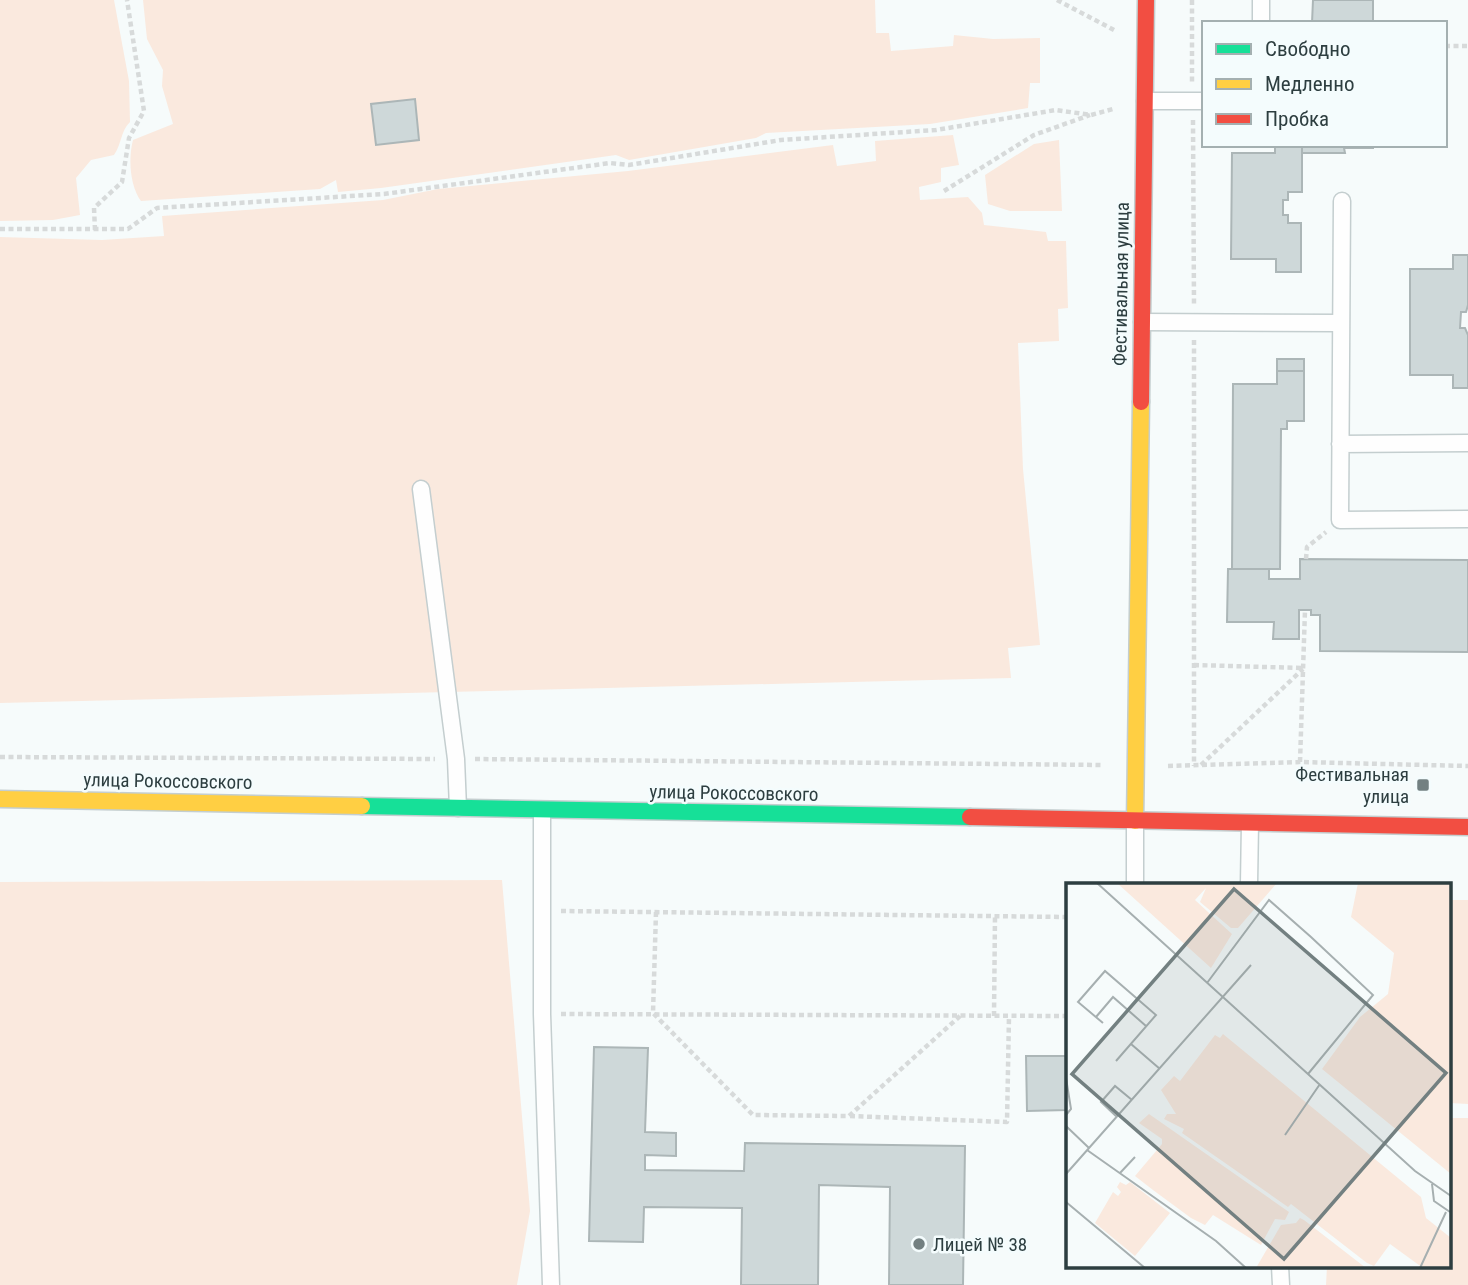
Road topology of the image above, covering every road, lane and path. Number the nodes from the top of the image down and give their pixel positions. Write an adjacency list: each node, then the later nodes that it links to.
1 (127, 0): 16 (path)
2 (1057, 0): 7 (path)
3 (1146, 0): 7 (street, Фестивальная улица)
4 (1192, 0): 11 (path)
5 (1261, 0): 6 (lane)
6 (1261, 21)
7 (1146, 46): 10 (street, Фестивальная улица)
8 (1447, 46): 9 (path)
9 (1468, 46)
10 (1145, 101): 11 (lane); 12 (path); 17 (street, Фестивальная улица)
11 (1198, 101): 18 (path)
12 (1091, 115): 13 (path); 16 (path)
13 (944, 191)
14 (1342, 201): 19 (lane)
15 (0, 229): 16 (path)
16 (95, 230)
17 (1142, 322): 18 (lane); 33 (street, Фестивальная улица)
18 (1194, 322): 19 (lane); 27 (path)
19 (1341, 323): 21 (lane)
20 (1468, 443): 21 (lane)
21 (1340, 444): 24 (lane)
22 (421, 489): 30 (lane)
23 (1468, 519): 24 (lane)
24 (1340, 520): 25 (path)
25 (1306, 559)
26 (1305, 610): 28 (path)
27 (1194, 665): 28 (path); 34 (path)
28 (1303, 668): 31 (path); 32 (path)
29 (0, 757): 30 (path)
30 (456, 760): 33 (path); 37 (lane)
31 (1300, 762): 32 (path); 35 (path)
32 (1201, 765): 34 (path)
33 (1137, 766): 34 (path); 39 (street, Фестивальная улица)
34 (1194, 766)
35 (1468, 766)
36 (0, 799): 37 (street, улица Рокоссовского)
37 (458, 808): 38 (street, улица Рокоссовского)
38 (542, 810): 39 (street, улица Рокоссовского); 44 (lane)
39 (1135, 821): 40 (street, улица Рокоссовского); 42 (lane)
40 (1250, 823): 41 (street, улица Рокоссовского); 43 (lane)
41 (1468, 827)
42 (1135, 883)
43 (1249, 883)
44 (544, 911): 45 (path); 49 (lane)
45 (656, 912): 46 (path); 48 (path)
46 (995, 916): 47 (path); 51 (path)
47 (1066, 917)
48 (653, 1013): 49 (path); 50 (path); 54 (path)
49 (542, 1014): 55 (lane)
50 (961, 1016): 51 (path); 54 (path)
51 (994, 1016): 52 (path)
52 (1009, 1016): 53 (path); 54 (path)
53 (1066, 1016)
54 (849, 1116)
55 (551, 1285)

